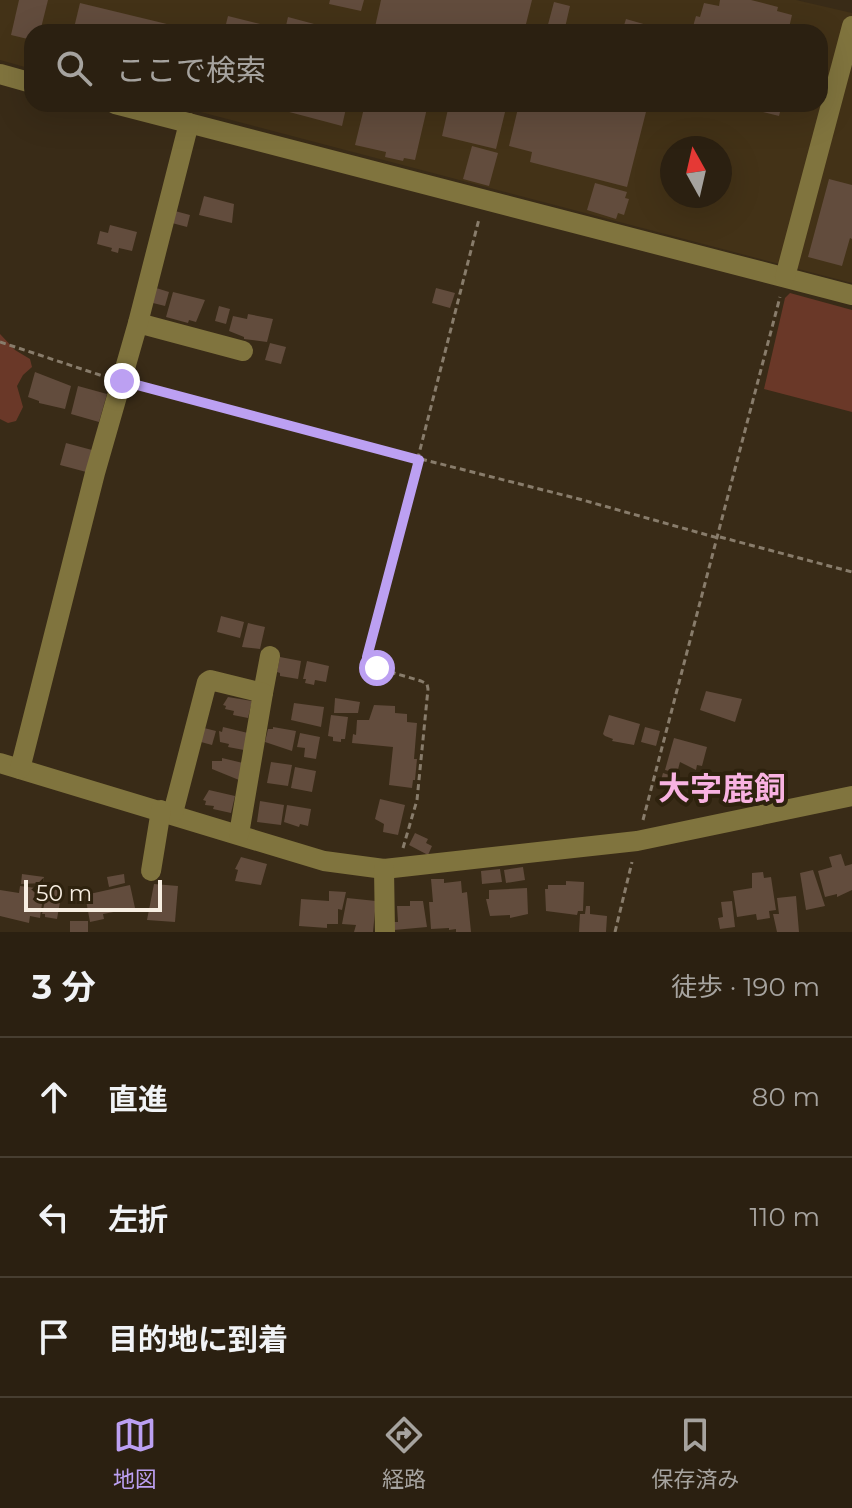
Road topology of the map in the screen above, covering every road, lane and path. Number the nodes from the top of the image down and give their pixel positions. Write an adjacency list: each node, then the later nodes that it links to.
1 (852, 26): 7 (street)
2 (0, 74): 3 (street)
3 (24, 81)
4 (146, 112): 5 (street)
5 (189, 123): 6 (street); 9 (street)
6 (484, 200): 7 (street); 13 (path)
7 (785, 277): 8 (street); 14 (path)
8 (852, 295)
9 (138, 323): 11 (street); 12 (street)
10 (0, 342): 12 (path)
11 (243, 351)
12 (121, 382): 13 (path); 18 (street)
13 (419, 459): 14 (path); 23 (path)
14 (719, 538): 15 (path); 22 (path)
15 (852, 572)
16 (270, 656): 17 (street)
17 (263, 693): 20 (street); 21 (street)
18 (10, 766): 20 (street)
19 (852, 796): 22 (street)
20 (167, 812): 21 (street); 24 (street)
21 (239, 834): 23 (street)
22 (637, 841): 23 (street); 26 (path)
23 (390, 869): 25 (street)
24 (151, 871)
25 (385, 932)
26 (615, 932)

